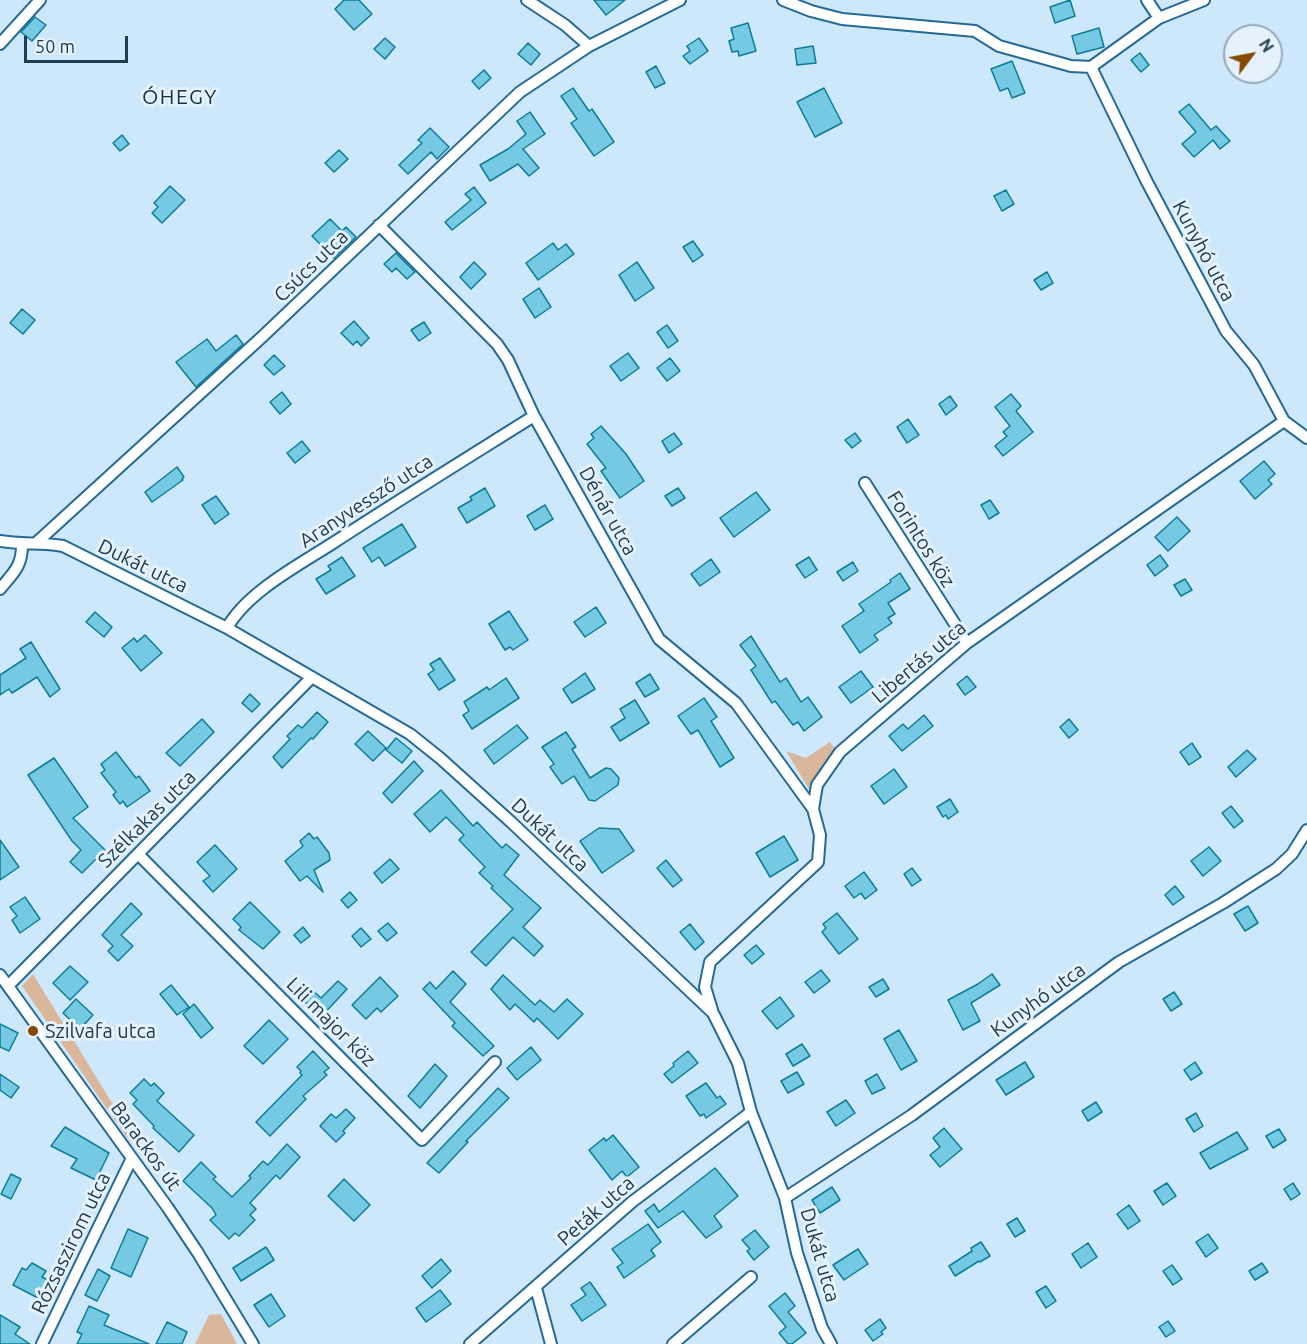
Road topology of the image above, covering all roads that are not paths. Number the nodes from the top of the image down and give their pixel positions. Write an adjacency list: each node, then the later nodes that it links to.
1 (40, 0): 8 (street)
2 (527, 0): 9 (street)
3 (680, 0): 9 (street, Csúcs utca)
4 (783, 0): 10 (street)
5 (1147, 0): 7 (street)
6 (1204, 0): 7 (street)
7 (1159, 18): 10 (street)
8 (0, 44)
9 (589, 46): 11 (street, Csúcs utca)
10 (1091, 67): 13 (street, Kunyhó utca)
11 (379, 225): 12 (street, Dénár utca); 17 (street, Csúcs utca)
12 (534, 416): 20 (street, Aranyvessző utca); 23 (street, Dénár utca)
13 (1284, 421): 14 (street, Kunyhó utca); 21 (street, Libertás utca)
14 (1307, 438)
15 (865, 483): 21 (street, Forintos köz)
16 (0, 541): 18 (street)
17 (36, 543): 18 (street); 20 (street, Dukát utca)
18 (22, 545): 19 (street)
19 (0, 589)
20 (227, 628): 22 (street, Dukát utca)
21 (967, 643): 23 (street, Libertás utca)
22 (312, 677): 25 (street, Szélkakas utca); 27 (street, Dukát utca)
23 (813, 809): 27 (street, Libertás utca)
24 (1307, 831): 31 (street, Kunyhó utca)
25 (138, 854): 26 (street, Szélkakas utca); 28 (street, Lili major köz)
26 (3, 981): 30 (street, Barackos út)
27 (713, 1013): 29 (street, Dukát utca)
28 (495, 1062)
29 (751, 1112): 31 (street, Dukát utca); 33 (street, Peták utca)
30 (132, 1158): 34 (street, Rózsaszirom utca); 35 (street, Barackos út)
31 (785, 1198): 39 (street, Dukát utca)
32 (752, 1277): 38 (street)
33 (536, 1288): 36 (street, Peták utca); 37 (street)
34 (42, 1344)
35 (253, 1344)
36 (470, 1344)
37 (551, 1344)
38 (674, 1344)
39 (831, 1344)

